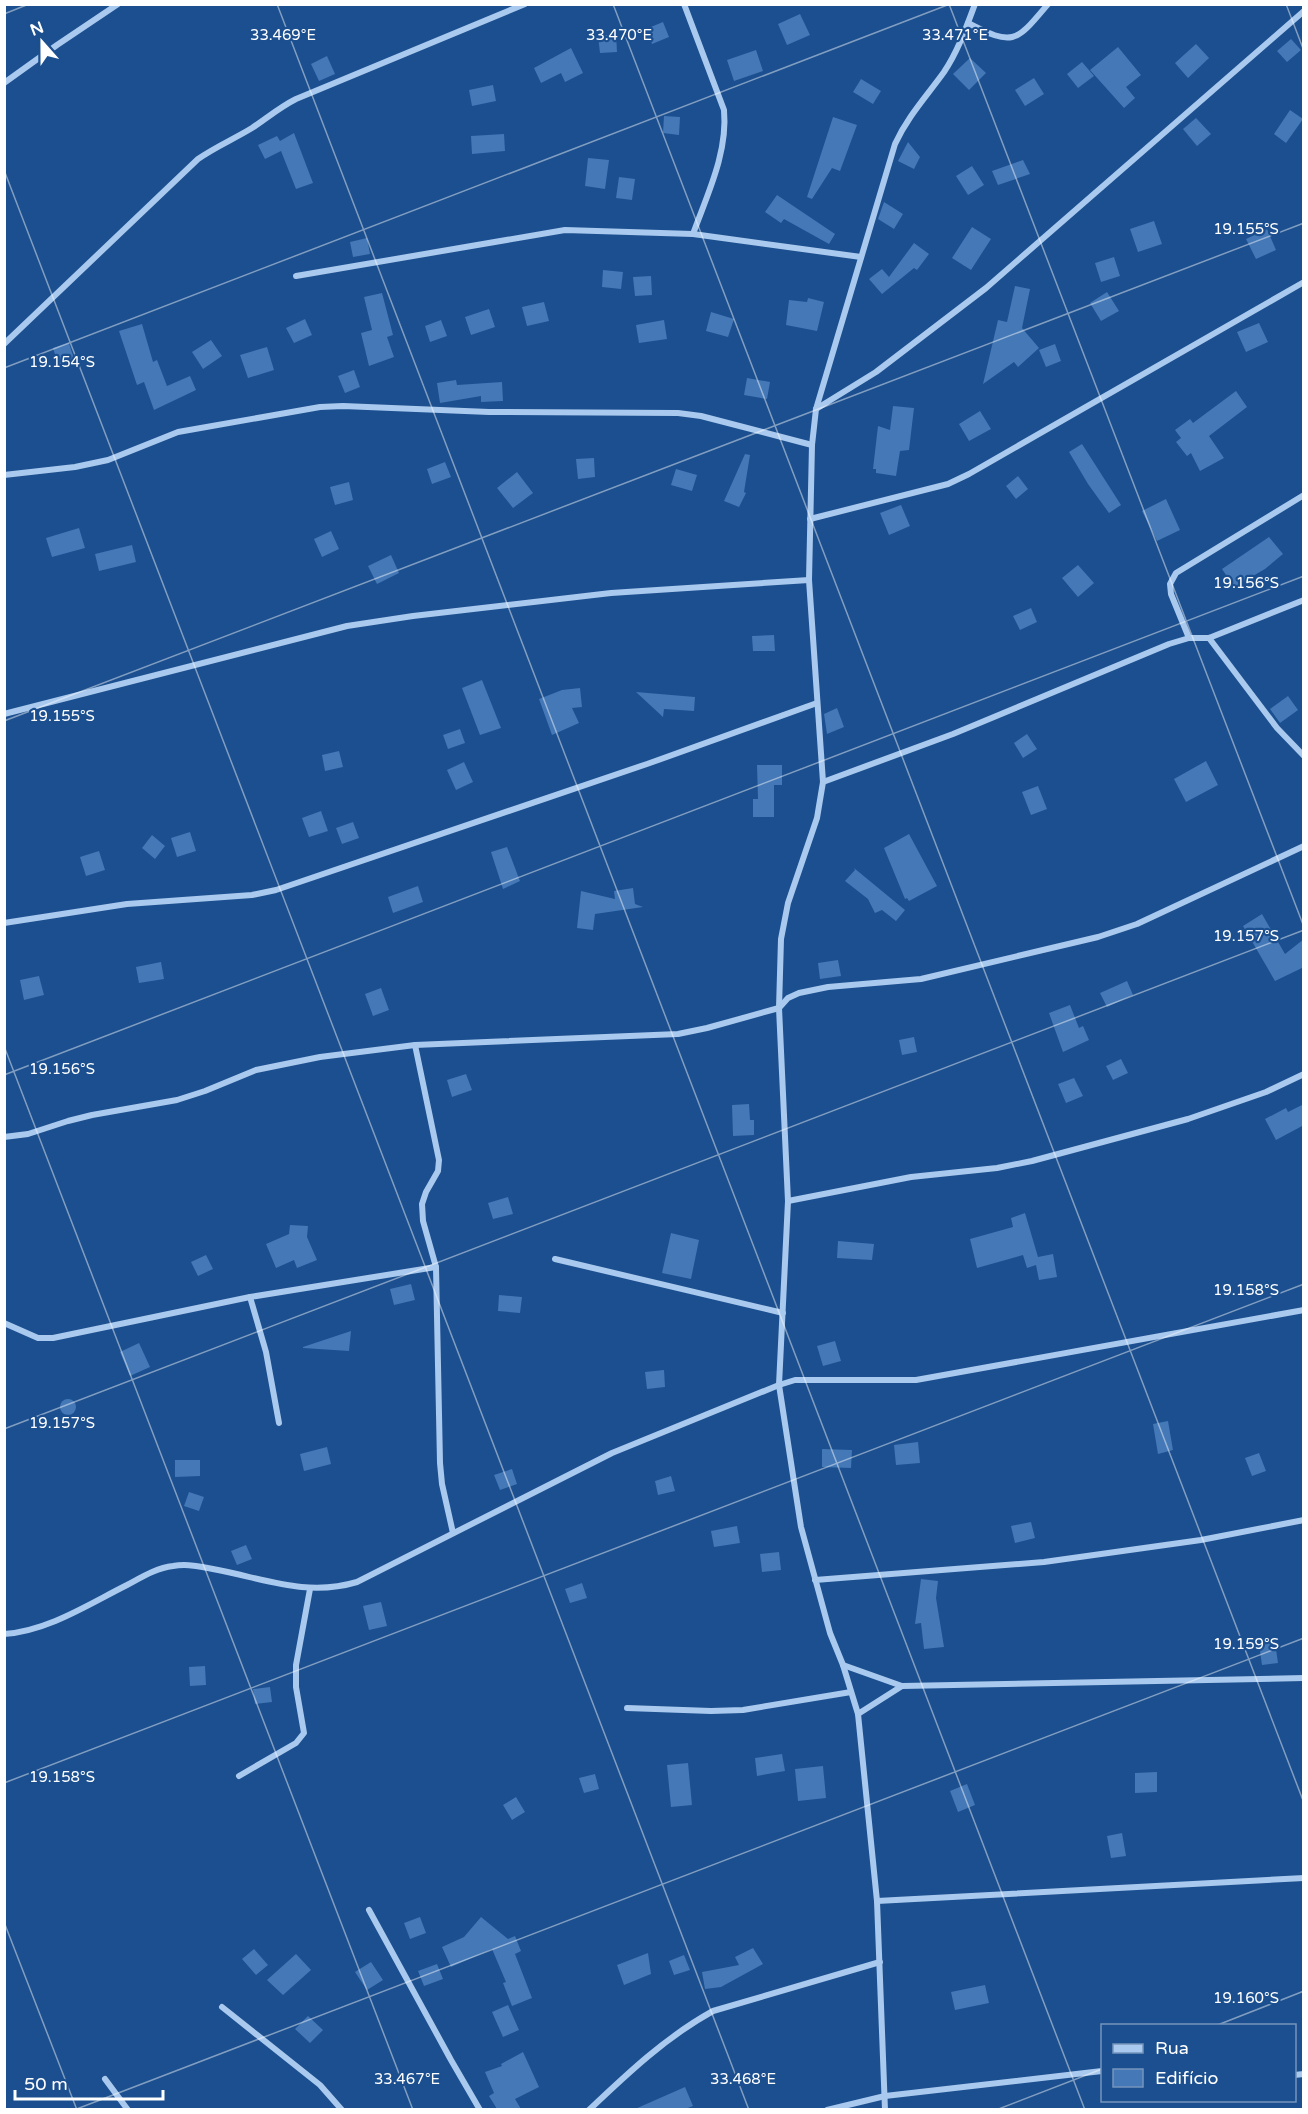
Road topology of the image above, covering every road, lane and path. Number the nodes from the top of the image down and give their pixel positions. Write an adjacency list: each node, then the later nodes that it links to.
1 (118, 4): 8 (street)
2 (525, 4): 13 (street)
3 (684, 4): 9 (street)
4 (975, 4): 7 (street)
5 (1048, 4): 7 (street)
6 (1304, 11): 14 (street)
7 (968, 23): 10 (street)
8 (4, 83)
9 (693, 234): 10 (street); 11 (street)
10 (861, 257): 14 (street)
11 (296, 276)
12 (1304, 282): 18 (street)
13 (4, 344)
14 (816, 409): 15 (street)
15 (812, 445): 16 (street); 18 (street)
16 (4, 475)
17 (1304, 495): 21 (street)
18 (810, 519): 19 (street)
19 (809, 580): 23 (street); 24 (street)
20 (1304, 600): 22 (street)
21 (1189, 638): 22 (street); 26 (street)
22 (1209, 638): 25 (street)
23 (817, 703): 26 (street); 28 (street)
24 (4, 714)
25 (1304, 756)
26 (823, 783): 29 (street)
27 (1304, 846): 29 (street)
28 (4, 923)
29 (779, 1008): 30 (street); 33 (street)
30 (415, 1045): 32 (street); 35 (street)
31 (1304, 1074): 33 (street)
32 (4, 1137)
33 (788, 1201): 38 (street)
34 (555, 1259): 38 (street)
35 (436, 1267): 36 (street); 43 (street)
36 (250, 1297): 39 (street); 41 (street)
37 (1304, 1310): 40 (street)
38 (783, 1313): 40 (street)
39 (4, 1323)
40 (780, 1385): 43 (street); 44 (street)
41 (279, 1423)
42 (1304, 1520): 44 (street)
43 (453, 1533): 45 (street)
44 (815, 1580): 47 (street)
45 (310, 1589): 46 (street); 53 (street)
46 (4, 1634)
47 (843, 1665): 49 (street); 50 (street)
48 (1304, 1678): 49 (street)
49 (902, 1686): 52 (street)
50 (851, 1692): 51 (street); 52 (street)
51 (627, 1708)
52 (858, 1714): 55 (street)
53 (239, 1776)
54 (1304, 1878): 55 (street)
55 (877, 1901): 57 (street)
56 (369, 1910): 64 (street)
57 (880, 1962): 61 (street); 65 (street)
58 (222, 2007): 63 (street)
59 (1101, 2071): 61 (street)
60 (105, 2079): 62 (street)
61 (885, 2096): 66 (street); 67 (street)
62 (128, 2109)
63 (342, 2109)
64 (480, 2109)
65 (589, 2109)
66 (827, 2109)
67 (885, 2109)

